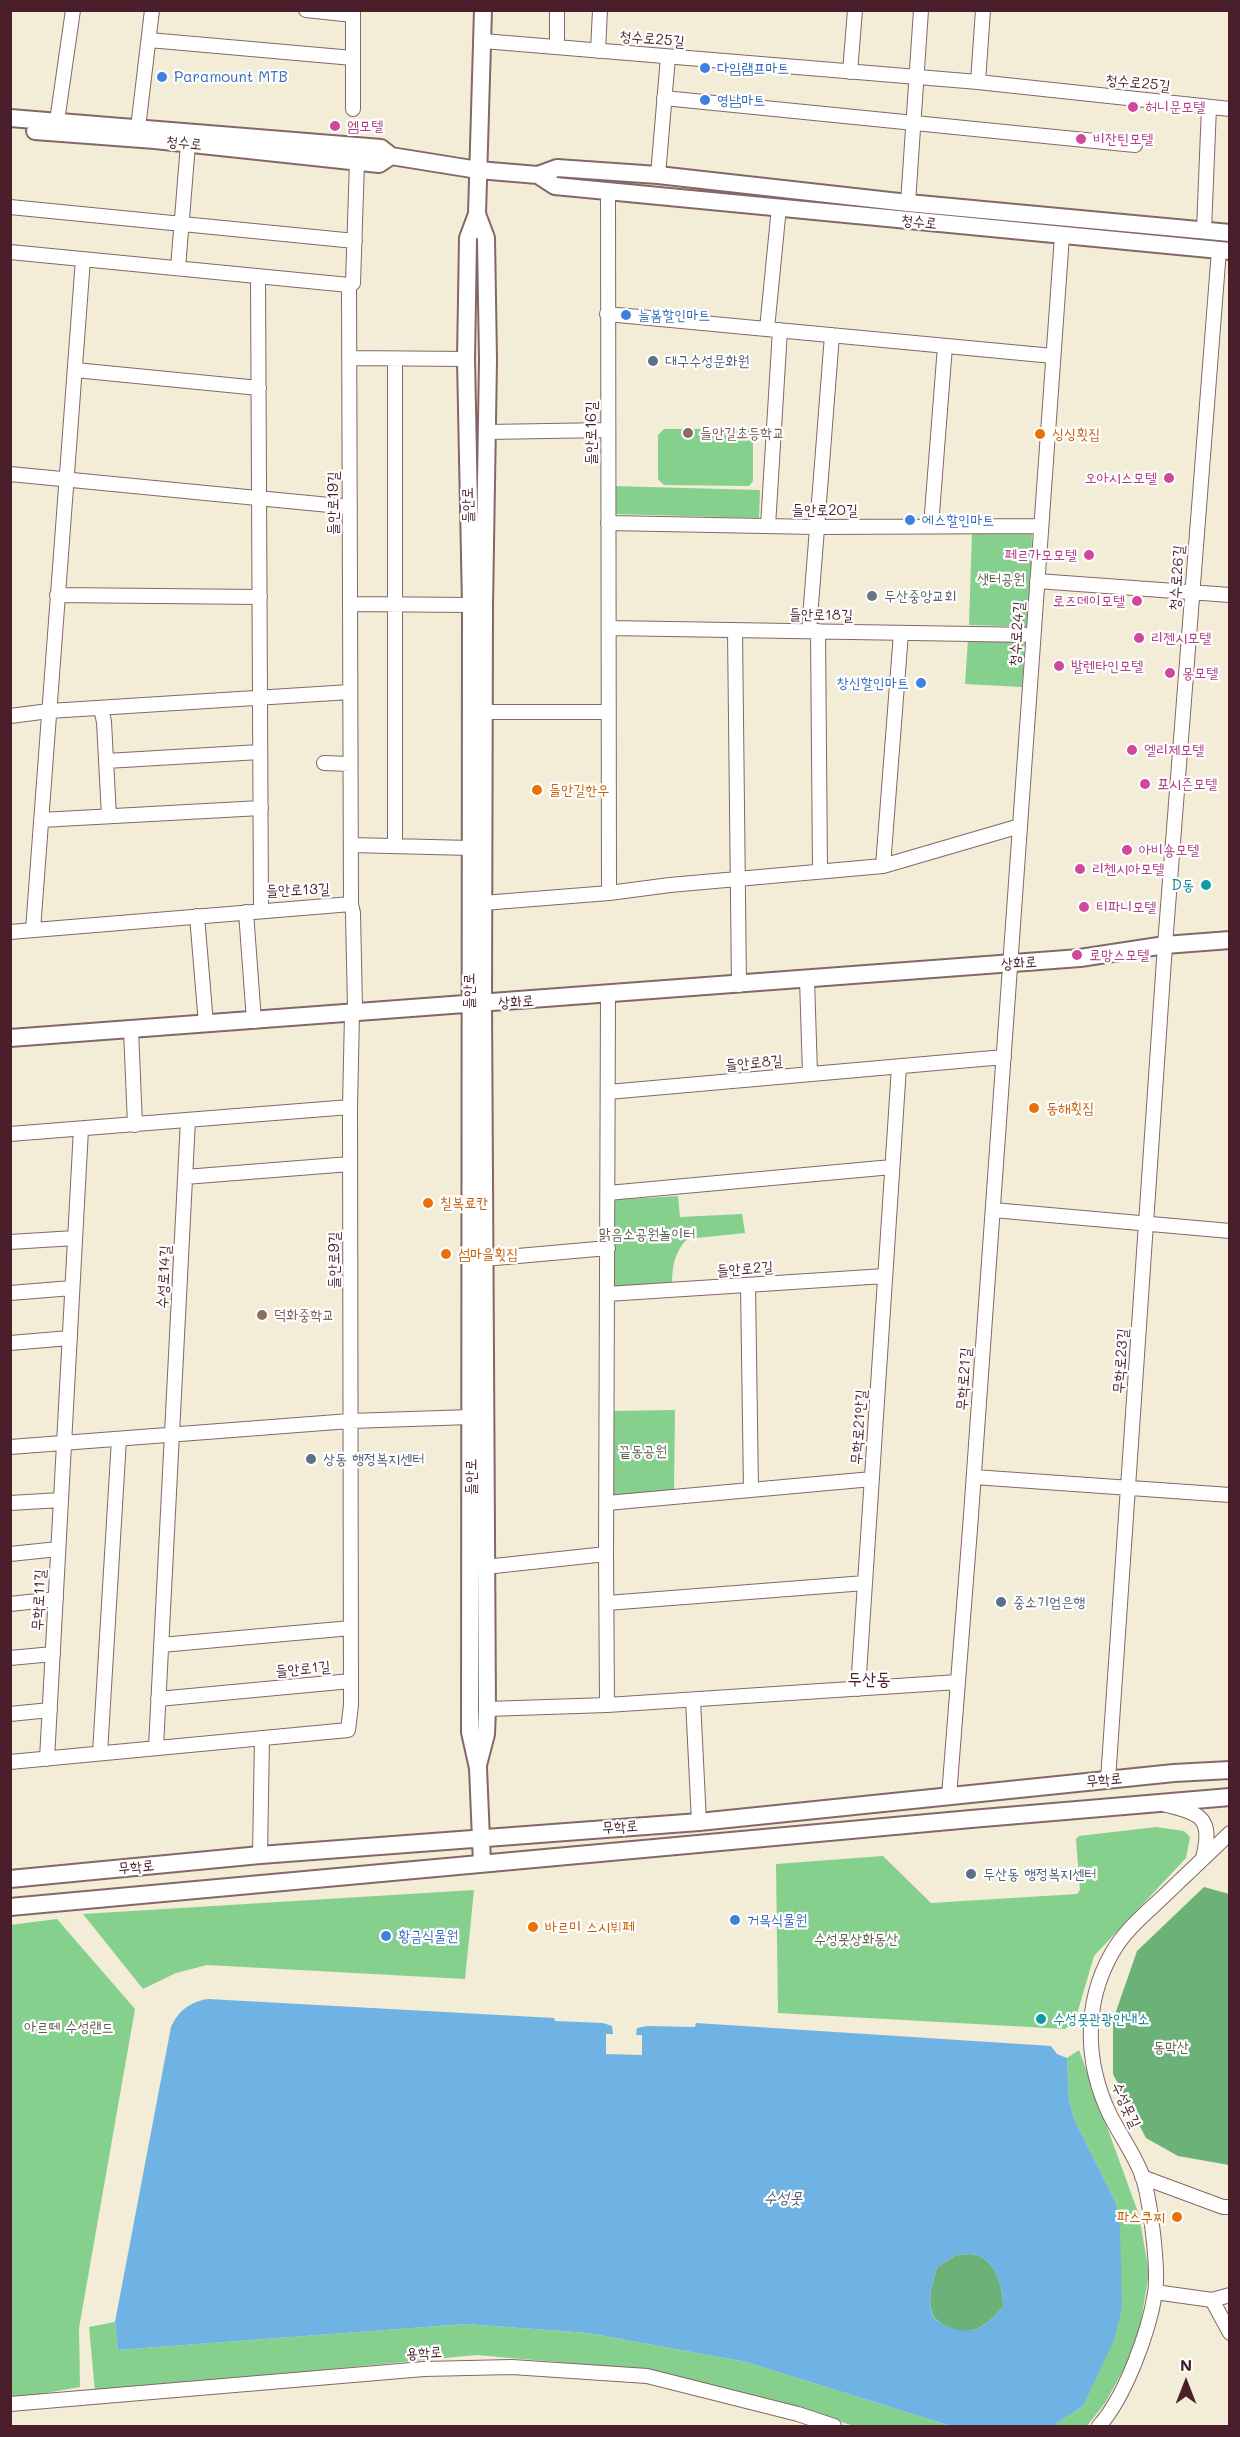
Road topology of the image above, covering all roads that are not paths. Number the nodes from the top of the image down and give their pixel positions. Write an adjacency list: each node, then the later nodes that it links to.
1 (73, 10): 25 (street)
2 (152, 10): 11 (street)
3 (306, 10): 10 (street)
4 (483, 10): 12 (main road, 들안로)
5 (557, 10): 13 (street)
6 (600, 10): 14 (street, 청수로25길)
7 (855, 10): 17 (street)
8 (921, 10): 18 (street)
9 (982, 10): 19 (street)
10 (353, 13): 16 (street)
11 (150, 40): 16 (street); 28 (street)
12 (483, 41): 13 (street); 33 (main road, 들안로)
13 (557, 47): 14 (street)
14 (598, 51): 15 (street, 청수로25길)
15 (668, 57): 17 (street, 청수로25길); 20 (street)
16 (353, 58): 22 (street)
17 (850, 72): 18 (street, 청수로25길)
18 (916, 77): 19 (street, 청수로25길); 26 (street, 청수로)
19 (978, 82): 21 (street, 청수로25길)
20 (664, 98): 26 (street); 35 (street)
21 (1209, 107): 23 (street, 청수로25길); 42 (street)
22 (353, 109)
23 (1230, 109)
24 (10, 118): 25 (main road, 청수로)
25 (57, 121): 28 (main road, 청수로)
26 (913, 123): 30 (street); 37 (street, 청수로)
27 (10, 128): 29 (main road, 청수로)
28 (138, 128): 31 (main road, 청수로)
29 (188, 144): 32 (main road, 청수로); 41 (street)
30 (1135, 145)
31 (391, 156): 32 (main road, 청수로); 33 (main road, 청수로)
32 (357, 162): 45 (street)
33 (478, 170): 34 (main road, 청수로); 40 (main road, 들안로)
34 (537, 174): 35 (main road, 청수로); 36 (main road, 청수로)
35 (658, 175): 37 (main road, 청수로)
36 (608, 191): 39 (main road, 청수로); 52 (street)
37 (908, 202): 42 (main road, 청수로)
38 (10, 207): 41 (street)
39 (779, 207): 44 (main road, 청수로); 53 (street)
40 (477, 214): 59 (main road, 들안로); 63 (main road, 들안로)
41 (182, 224): 45 (street); 49 (street)
42 (1204, 230): 43 (main road, 청수로)
43 (1230, 233)
44 (1062, 236): 46 (main road, 청수로); 56 (street, 청수로24길)
45 (355, 241): 51 (street)
46 (1224, 251): 74 (street, 청수로26길)
47 (10, 252): 48 (street)
48 (83, 259): 49 (street); 60 (street)
49 (178, 268): 50 (street)
50 (258, 276): 51 (street); 61 (street, 들안로13길)
51 (349, 285): 57 (street, 들안로19길)
52 (607, 314): 53 (street); 62 (street, 들안로16길)
53 (774, 329): 54 (street); 69 (street)
54 (832, 335): 55 (street); 72 (street)
55 (945, 346): 56 (street); 70 (street)
56 (1053, 356): 71 (street, 청수로24길)
57 (349, 358): 58 (street); 67 (street, 들안로19길)
58 (395, 359): 59 (street); 79 (street)
59 (466, 359): 80 (main road, 들안로)
60 (75, 370): 61 (street); 65 (street)
61 (259, 388): 66 (street, 들안로13길)
62 (608, 430): 63 (street); 68 (street, 들안로16길)
63 (487, 432): 90 (main road, 들안로)
64 (10, 474): 65 (street)
65 (66, 480): 66 (street); 75 (street)
66 (259, 499): 67 (street); 77 (street, 들안로13길)
67 (350, 507): 78 (street, 들안로19길)
68 (608, 523): 69 (street, 들안로20길); 81 (street, 들안로16길)
69 (768, 526): 72 (street, 들안로20길)
70 (931, 526): 71 (street, 들안로20길); 72 (street, 들안로20길)
71 (1041, 526): 73 (street, 청수로24길)
72 (817, 527): 83 (street)
73 (1037, 581): 74 (street); 85 (street, 청수로24길)
74 (1193, 592): 76 (street); 116 (street, 청수로26길)
75 (57, 595): 77 (street); 89 (street)
76 (1230, 595)
77 (260, 597): 87 (street, 들안로13길)
78 (350, 604): 79 (street); 86 (street, 들안로19길)
79 (396, 604): 80 (street); 102 (street)
80 (471, 605): 103 (main road, 들안로)
81 (609, 628): 82 (street, 들안로18길); 91 (street, 들안로16길)
82 (735, 630): 83 (street, 들안로18길); 106 (street)
83 (813, 631): 84 (street, 들안로18길); 105 (street)
84 (901, 633): 85 (street, 들안로18길); 104 (street)
85 (1034, 635): 100 (street, 청수로24길)
86 (350, 692): 87 (street); 96 (street, 들안로19길)
87 (260, 698): 88 (street); 93 (street, 들안로13길)
88 (101, 708): 89 (street); 94 (street)
89 (48, 711): 92 (street); 99 (street)
90 (484, 712): 91 (street); 108 (main road, 들안로)
91 (609, 712): 107 (street, 들안로16길)
92 (10, 716)
93 (260, 752): 94 (street); 97 (street, 들안로13길)
94 (106, 761): 98 (street)
95 (324, 763): 96 (street)
96 (350, 764): 101 (street, 들안로19길)
97 (261, 808): 98 (street); 110 (street, 들안로13길)
98 (109, 816): 99 (street)
99 (40, 820): 113 (street)
100 (1020, 826): 104 (street); 117 (street, 청수로24길)
101 (351, 845): 102 (street); 109 (street, 들안로13길)
102 (395, 846): 103 (street)
103 (470, 848): 121 (main road, 들안로)
104 (883, 866): 105 (street)
105 (820, 871): 106 (street)
106 (738, 878): 107 (street); 119 (street)
107 (609, 893): 108 (street)
108 (483, 903): 121 (main road, 들안로)
109 (351, 904): 110 (street, 들안로13길); 122 (street)
110 (261, 911): 111 (street)
111 (246, 912): 112 (street); 123 (street)
112 (197, 916): 113 (street); 124 (street)
113 (33, 930): 114 (street)
114 (10, 932)
115 (1230, 940): 116 (main road, 상화로)
116 (1165, 945): 117 (main road, 상화로); 141 (street, 무학로23길)
117 (1010, 963): 118 (main road, 상화로); 127 (street, 무학로21길)
118 (807, 979): 119 (main road, 상화로); 129 (street)
119 (740, 985): 120 (main road, 상화로)
120 (608, 995): 121 (main road, 상화로); 130 (street)
121 (476, 1005): 122 (main road, 상화로); 146 (main road, 들안로); 154 (main road, 들안로)
122 (352, 1014): 123 (main road, 상화로); 131 (street)
123 (254, 1021): 124 (main road, 상화로)
124 (206, 1024): 125 (main road, 상화로)
125 (131, 1030): 126 (main road, 상화로); 133 (street)
126 (10, 1038)
127 (1004, 1057): 128 (street, 들안로8길); 140 (street, 무학로21길)
128 (899, 1067): 129 (street, 들안로8길); 137 (street, 무학로21안길)
129 (810, 1074): 130 (street, 들안로8길)
130 (608, 1092): 139 (street)
131 (350, 1107): 132 (street); 136 (street, 들안로9길)
132 (188, 1120): 133 (street); 138 (street, 수성로14길)
133 (135, 1125): 134 (street)
134 (81, 1129): 135 (street); 143 (street)
135 (10, 1134)
136 (350, 1164): 138 (street); 155 (street, 들안로9길)
137 (892, 1167): 139 (street); 147 (street, 무학로21안길)
138 (185, 1177): 156 (street, 수성로14길)
139 (608, 1193): 145 (street)
140 (993, 1210): 141 (street); 160 (street, 무학로21길)
141 (1147, 1225): 142 (street); 162 (street, 무학로23길)
142 (1230, 1231)
143 (75, 1238): 144 (street); 149 (street)
144 (10, 1242)
145 (608, 1248): 146 (street); 151 (street)
146 (484, 1258): 171 (main road, 들안로)
147 (885, 1276): 148 (street, 들안로2길); 161 (street, 무학로21안길)
148 (748, 1285): 151 (street, 들안로2길); 163 (street)
149 (72, 1288): 150 (street); 152 (street)
150 (10, 1293)
151 (607, 1294): 167 (street)
152 (70, 1338): 153 (street); 158 (street)
153 (10, 1343)
154 (471, 1417): 155 (street); 194 (main road, 들안로)
155 (350, 1421): 156 (street); 176 (street, 들안로9길)
156 (172, 1434): 157 (street); 177 (street)
157 (119, 1439): 158 (street); 191 (street)
158 (64, 1442): 159 (street); 165 (street, 무학로11길)
159 (10, 1447)
160 (974, 1477): 162 (street); 181 (street, 무학로21길)
161 (872, 1479): 163 (street); 172 (street, 무학로21안길)
162 (1129, 1489): 164 (street); 196 (street, 무학로23길)
163 (751, 1490): 167 (street)
164 (1230, 1495)
165 (61, 1500): 166 (street); 168 (street, 무학로11길)
166 (10, 1503)
167 (607, 1503): 170 (street)
168 (58, 1549): 169 (street); 173 (street, 무학로11길)
169 (10, 1554)
170 (606, 1554): 171 (street); 174 (street)
171 (485, 1567): 186 (main road, 들안로)
172 (865, 1583): 174 (street); 182 (street, 무학로21안길)
173 (56, 1599): 175 (street); 178 (street, 무학로11길)
174 (607, 1603): 185 (street)
175 (10, 1604)
176 (351, 1629): 177 (street); 180 (street, 들안로9길)
177 (161, 1645): 183 (street)
178 (53, 1654): 179 (street); 187 (street, 무학로11길)
179 (10, 1658)
180 (351, 1681): 183 (street, 들안로1길); 189 (street, 들안로1길)
181 (958, 1682): 182 (street); 197 (street, 무학로21길)
182 (858, 1689): 184 (street)
183 (158, 1699): 190 (street)
184 (693, 1700): 185 (street); 200 (street)
185 (607, 1705): 186 (street)
186 (487, 1709): 194 (main road, 들안로)
187 (50, 1710): 188 (street); 192 (street, 무학로11길)
188 (10, 1714)
189 (262, 1738): 190 (street); 204 (street)
190 (156, 1747): 191 (street)
191 (100, 1753): 192 (street)
192 (47, 1759): 193 (street)
193 (10, 1762)
194 (478, 1768): 202 (main road, 들안로)
195 (1230, 1770): 196 (main road, 무학로)
196 (1108, 1780): 197 (main road, 무학로)
197 (949, 1796): 200 (main road, 무학로)
198 (1230, 1797): 199 (main road, 무학로)
199 (1152, 1803): 205 (street); 206 (main road, 무학로)
200 (699, 1822): 202 (main road, 무학로)
201 (1230, 1833): 205 (street, 수성못길)
202 (481, 1838): 204 (main road, 무학로); 206 (main road, 들안로)
203 (1230, 1843): 205 (street)
204 (260, 1855): 207 (main road, 무학로)
205 (1203, 1860): 209 (street, 수성못길)
206 (482, 1863): 208 (main road, 무학로)
207 (10, 1879)
208 (10, 1907)
209 (1142, 2177): 210 (street); 211 (street, 수성못길)
210 (1230, 2207)
211 (1155, 2292): 213 (street); 216 (street, 수성못길)
212 (1230, 2295): 213 (street)
213 (1212, 2300): 214 (street)
214 (1230, 2332)
215 (10, 2404): 217 (street, 용학로)
216 (1106, 2424)
217 (834, 2427)

